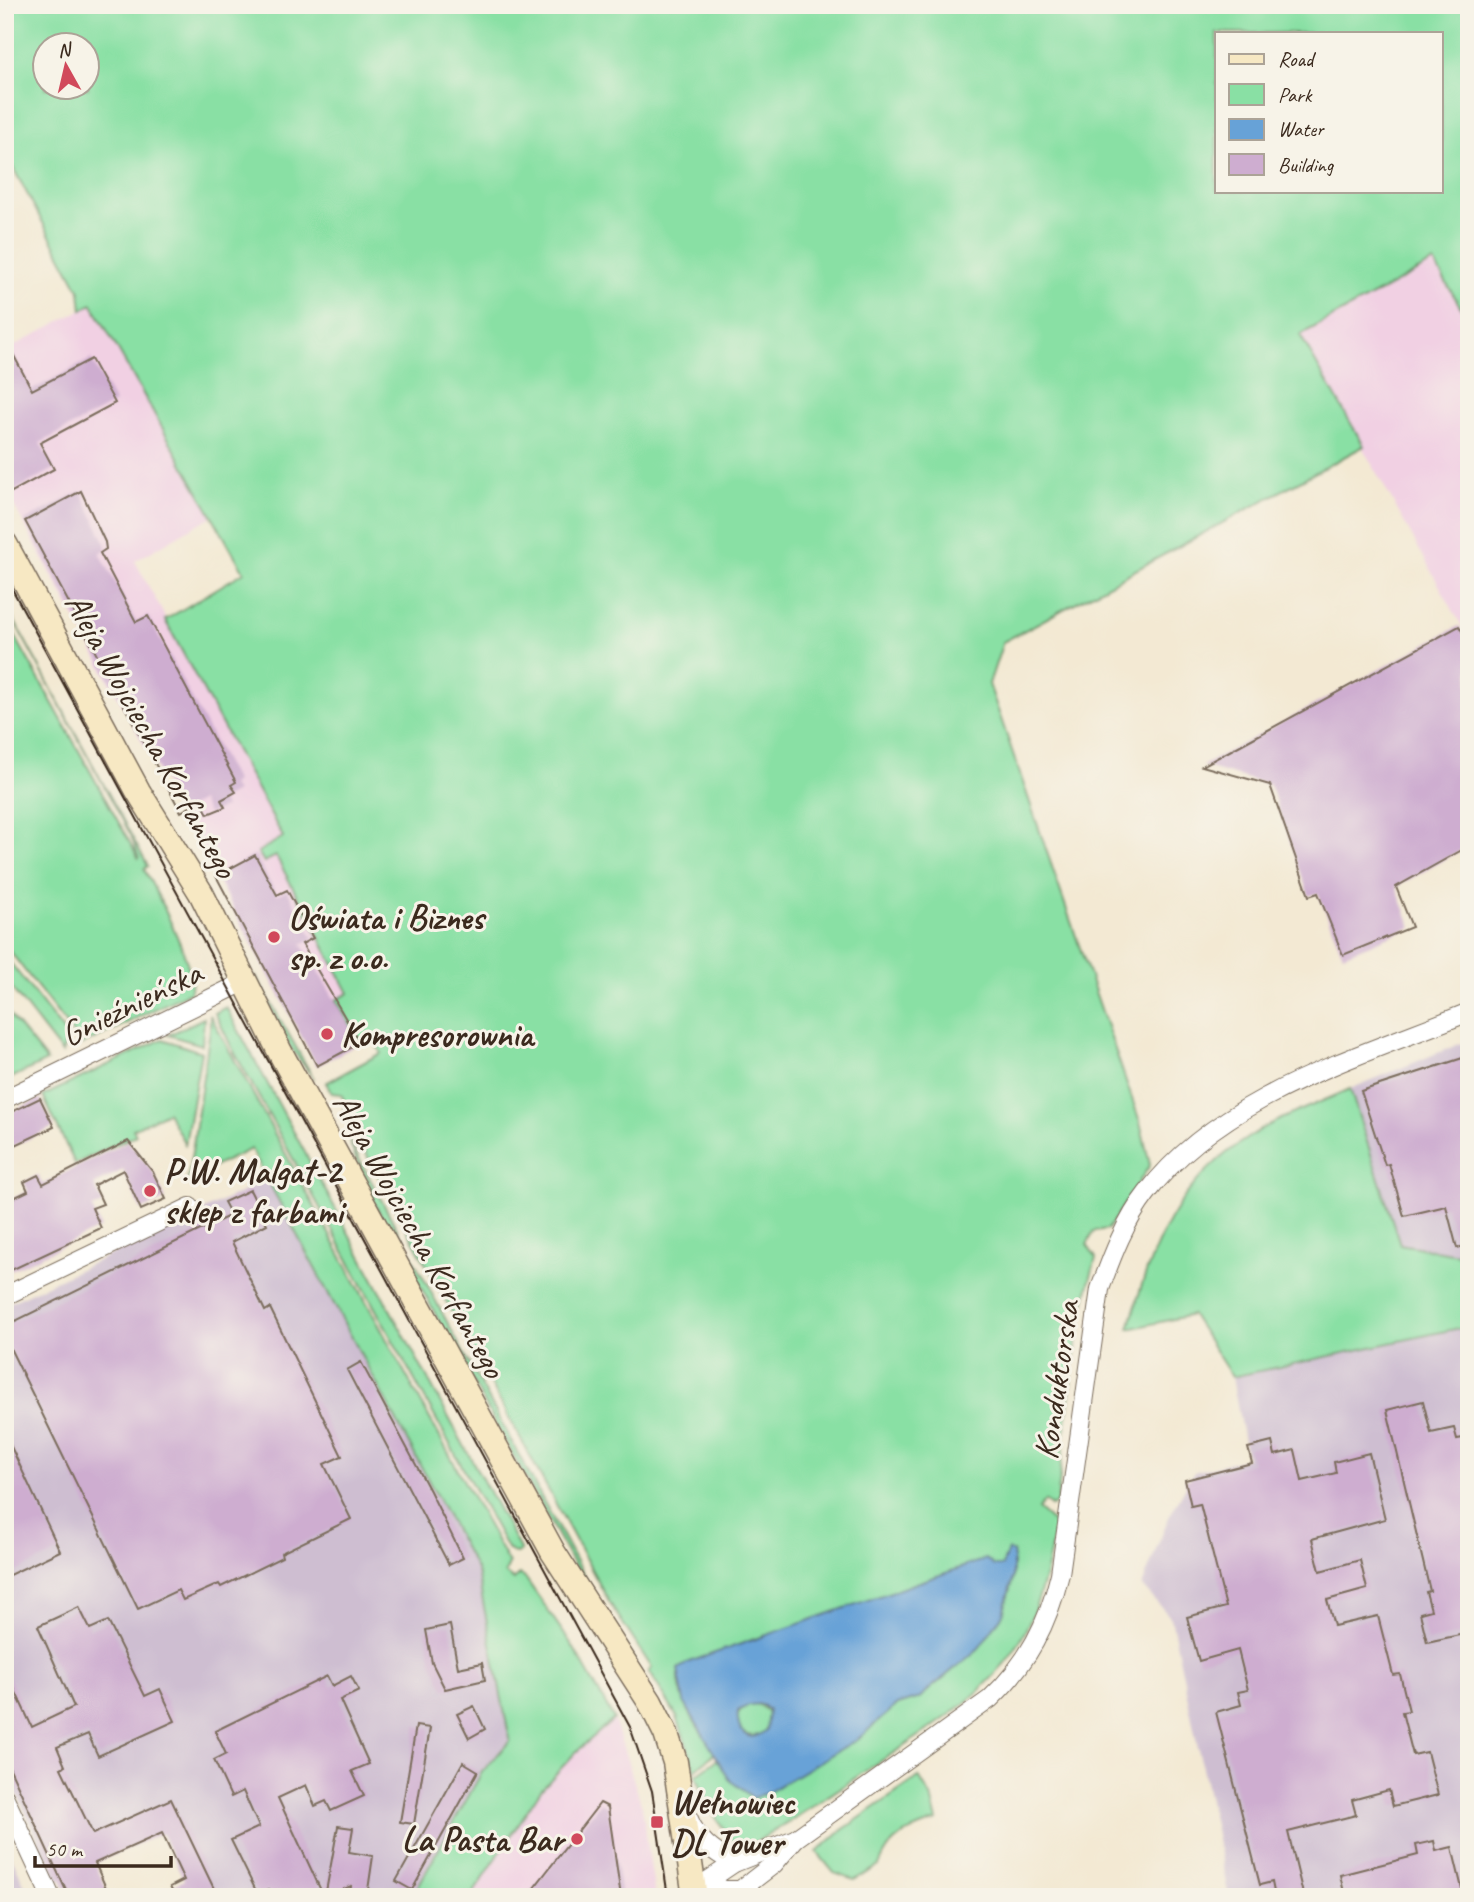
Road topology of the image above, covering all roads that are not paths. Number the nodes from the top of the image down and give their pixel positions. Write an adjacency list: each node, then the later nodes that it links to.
1 (5, 544): 2 (main road, Aleja Wojciecha Korfantego)
2 (246, 981): 4 (street, Gnieźnieńska); 8 (main road, Aleja Wojciecha Korfantego)
3 (1469, 1012): 9 (street, Konduktorska)
4 (5, 1099)
5 (190, 1207): 6 (street)
6 (5, 1296)
7 (5, 1798): 13 (street)
8 (682, 1803): 10 (street); 11 (main road, Aleja Wojciecha Korfantego)
9 (794, 1839): 10 (street, Konduktorska); 12 (street, Konduktorska)
10 (734, 1863): 11 (street, Konduktorska)
11 (694, 1894): 12 (street, Konduktorska)
12 (734, 1894)
13 (51, 1897)

